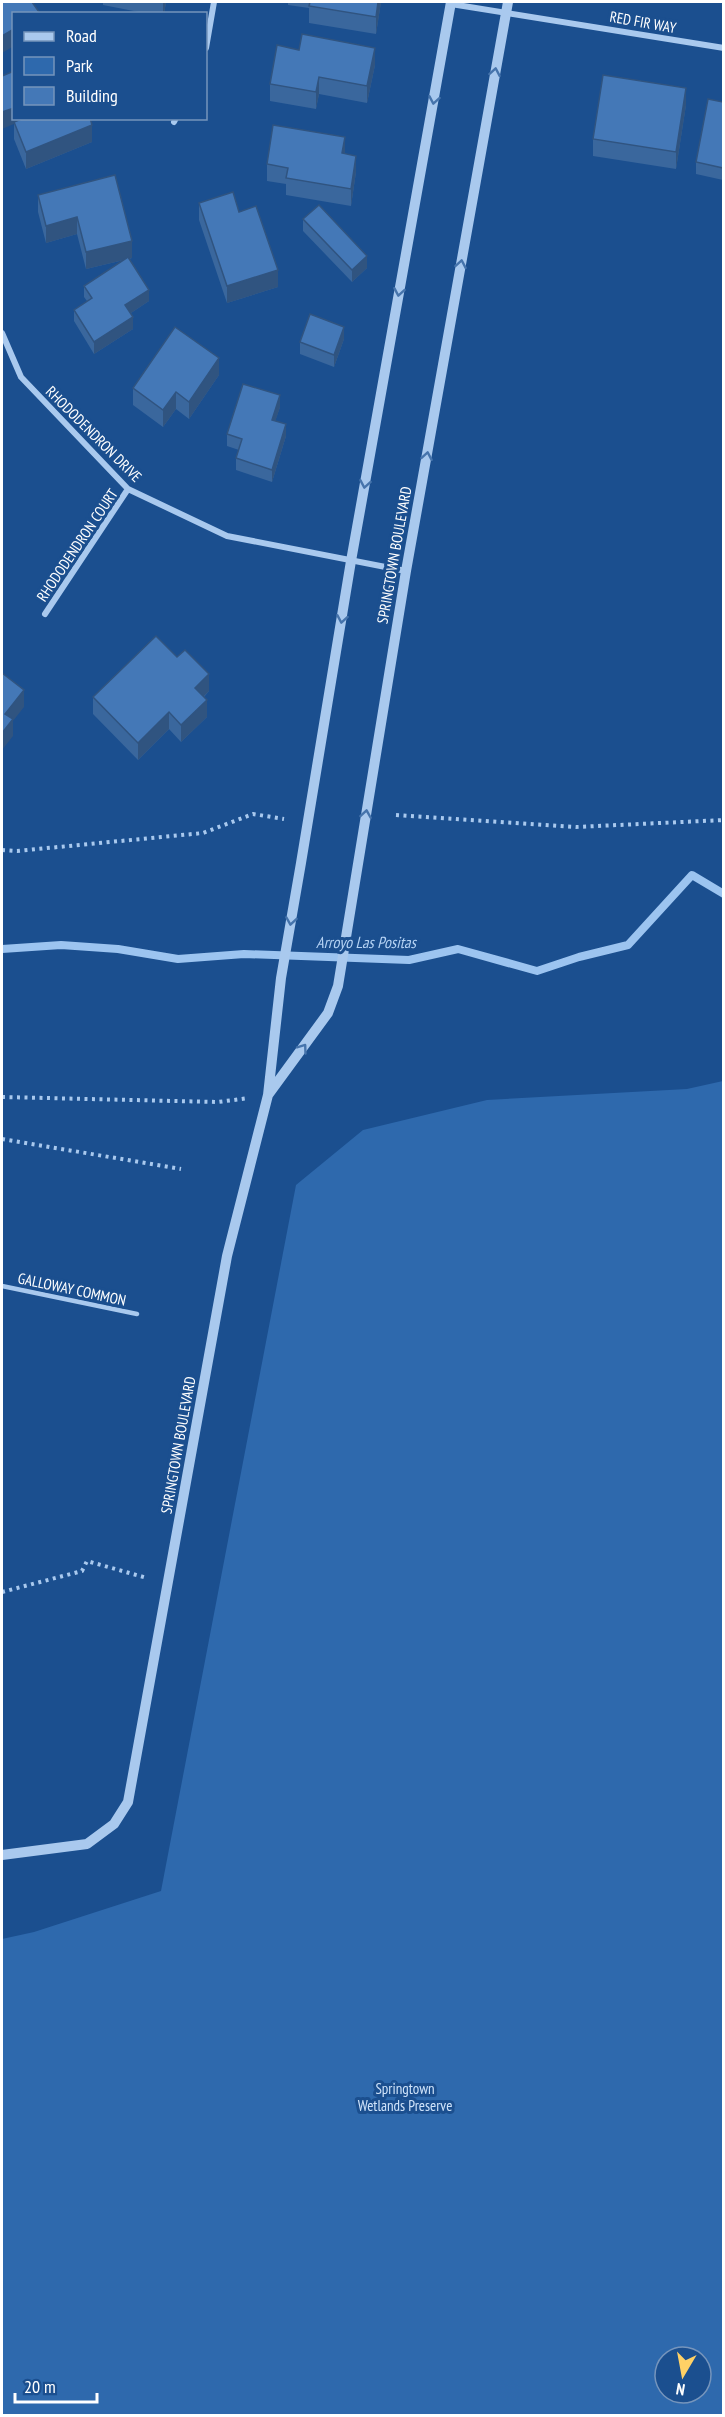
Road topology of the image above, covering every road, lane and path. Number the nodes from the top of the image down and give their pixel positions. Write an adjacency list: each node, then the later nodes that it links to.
1 (214, 2): 5 (street)
2 (508, 2): 4 (street, SPRINGTOWN BOULEVARD)
3 (451, 3): 4 (street, RED FIR WAY); 9 (street, SPRINGTOWN BOULEVARD, one-way to 9)
4 (505, 14): 6 (street, RED FIR WAY); 10 (street, SPRINGTOWN BOULEVARD, one-way to 4)
5 (207, 42)
6 (723, 48)
7 (2, 333): 8 (street, RHODODENDRON DRIVE)
8 (128, 489): 9 (street, RHODODENDRON DRIVE); 11 (street, RHODODENDRON COURT)
9 (351, 561): 10 (street, RHODODENDRON DRIVE); 16 (street, SPRINGTOWN BOULEVARD, one-way to 16)
10 (406, 571): 16 (street, SPRINGTOWN BOULEVARD, one-way to 10)
11 (45, 614)
12 (396, 815): 14 (path)
13 (284, 819): 15 (path)
14 (723, 820)
15 (2, 850)
16 (268, 1095): 17 (path); 24 (street, SPRINGTOWN BOULEVARD)
17 (2, 1096)
18 (2, 1139): 19 (path)
19 (181, 1169)
20 (2, 1287): 21 (lane, GALLOWAY COMMON)
21 (137, 1314)
22 (147, 1578): 23 (path)
23 (2, 1592)
24 (2, 1855)

